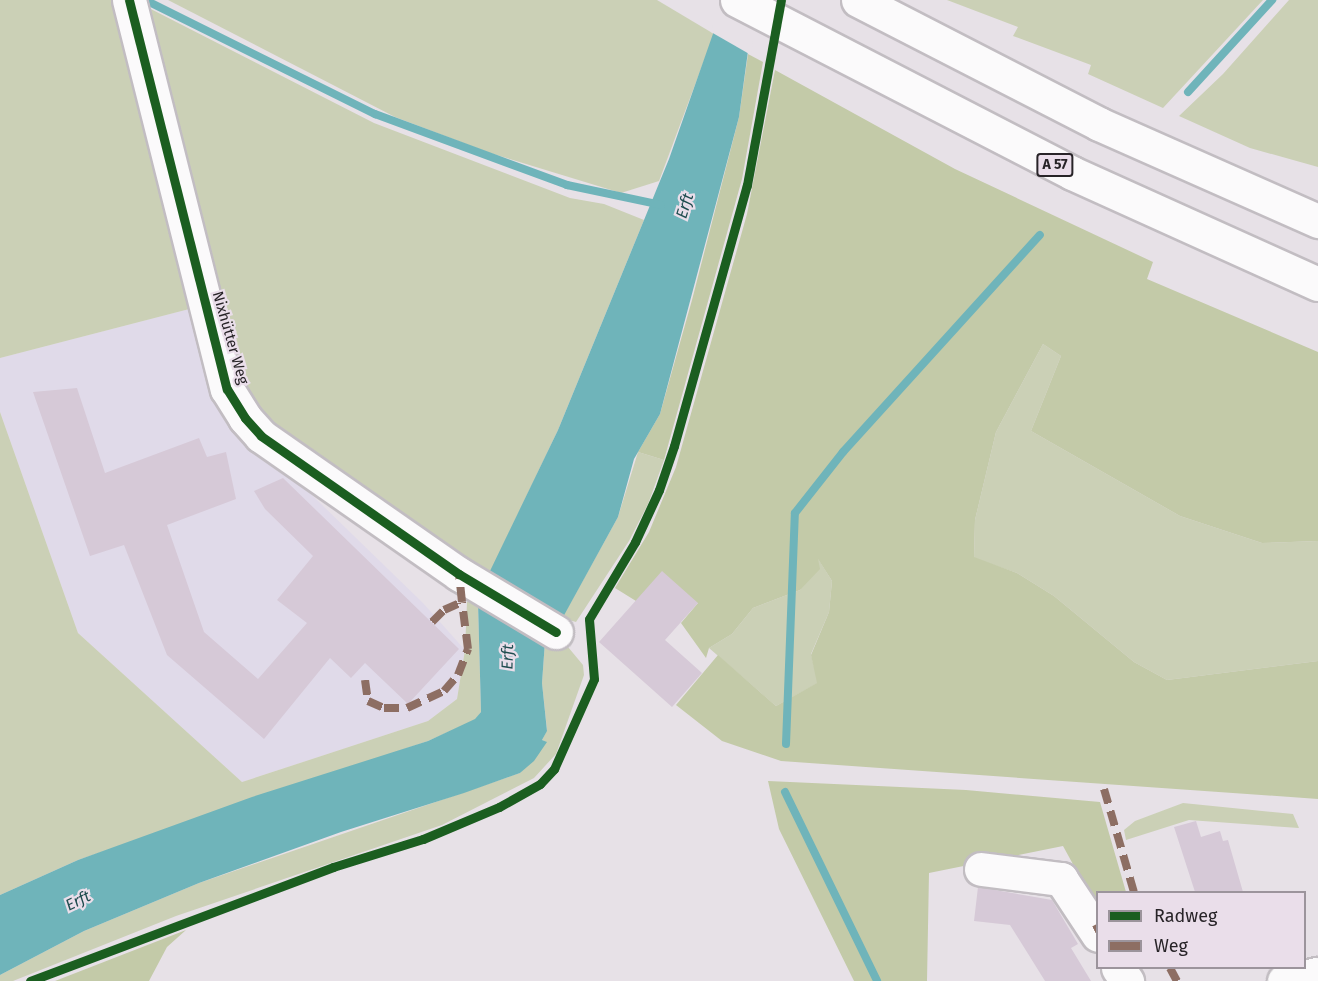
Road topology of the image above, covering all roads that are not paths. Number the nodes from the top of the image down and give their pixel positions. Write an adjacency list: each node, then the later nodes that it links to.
1 (737, 0): 5 (main road, A 57)
2 (858, 0): 4 (main road)
3 (130, 9): 6 (main road, Nixhütter Weg)
4 (1318, 221)
5 (1318, 284)
6 (556, 632)
7 (981, 869): 8 (main road)
8 (1096, 932)
9 (1318, 974): 10 (main road)
10 (1284, 981)

